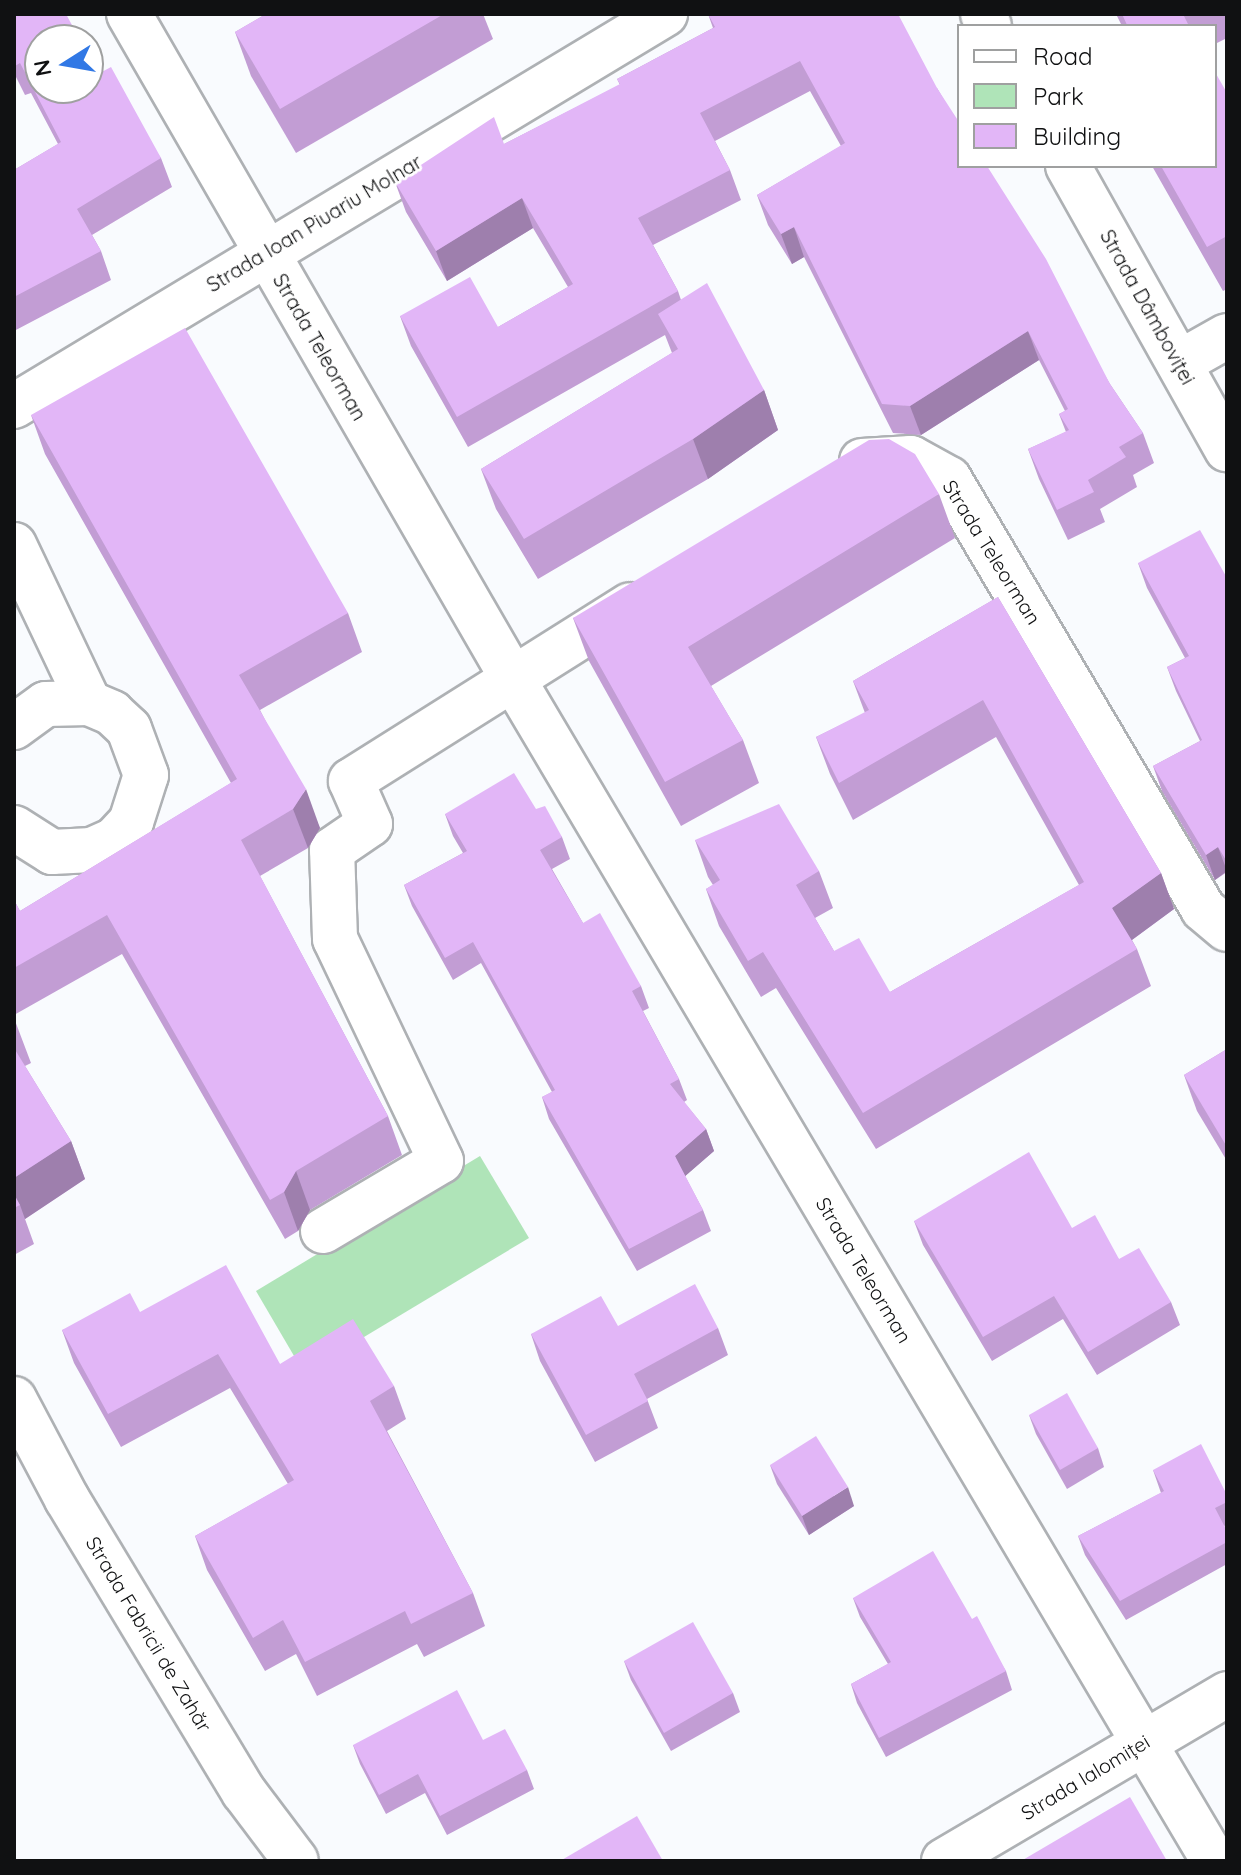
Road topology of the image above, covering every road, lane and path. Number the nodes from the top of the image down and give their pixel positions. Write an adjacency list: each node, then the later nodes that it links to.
1 (129, 14): 5 (street, Strada Teleorman)
2 (665, 14): 3 (street, Strada Ioan Piuariu Molnar)
3 (607, 28): 5 (street, Strada Ioan Piuariu Molnar)
4 (1069, 168): 7 (street, Strada Dâmboviței)
5 (266, 253): 8 (street, Strada Ioan Piuariu Molnar); 13 (street, Strada Teleorman)
6 (1227, 336): 7 (street)
7 (1179, 363): 9 (street, Strada Dâmboviței)
8 (14, 406)
9 (1227, 449)
10 (825, 484): 17 (street, Strada Teleorman)
11 (14, 545): 14 (street)
12 (662, 586): 13 (street)
13 (513, 679): 18 (street); 21 (street, Strada Teleorman)
14 (89, 703): 15 (street); 16 (street)
15 (14, 727)
16 (14, 828)
17 (1227, 929)
18 (323, 1231)
19 (14, 1399): 22 (street, Strada Fabricii de Zahăr)
20 (1227, 1694): 21 (street, Strada Ialomiței)
21 (1145, 1741): 23 (street, Strada Ialomiței); 24 (street, Strada Teleorman)
22 (296, 1861)
23 (944, 1861)
24 (1214, 1861)

